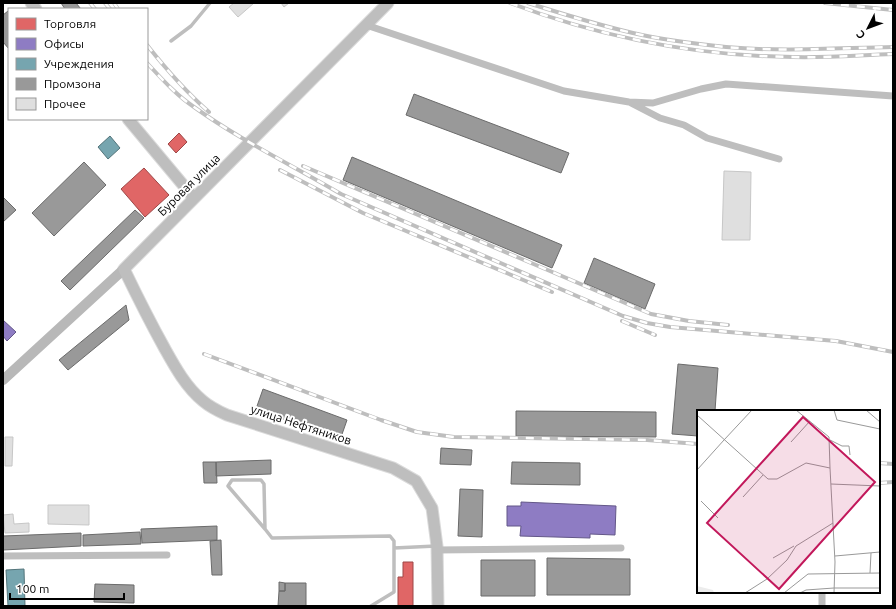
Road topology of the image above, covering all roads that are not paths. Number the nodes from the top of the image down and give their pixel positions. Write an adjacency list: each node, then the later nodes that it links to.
1 (210, 3): 4 (lane)
2 (388, 3): 3 (main road, Буровая улица)
3 (366, 26): 6 (street); 9 (main road, Буровая улица)
4 (171, 41)
5 (893, 96): 6 (street)
6 (629, 102): 8 (street)
7 (129, 120): 9 (main road)
8 (779, 159)
9 (194, 198): 10 (main road, Буровая улица)
10 (124, 269): 11 (street, Буровая улица); 14 (main road, улица Нефтяников)
11 (3, 380)
12 (265, 529): 12 (lane); 13 (lane)
13 (394, 548): 14 (lane); 19 (lane)
14 (437, 548): 15 (street); 20 (main road, улица Нефтяников)
15 (621, 548)
16 (166, 555): 17 (street)
17 (3, 556)
18 (822, 593): 21 (street)
19 (371, 606)
20 (438, 606)
21 (822, 606)

